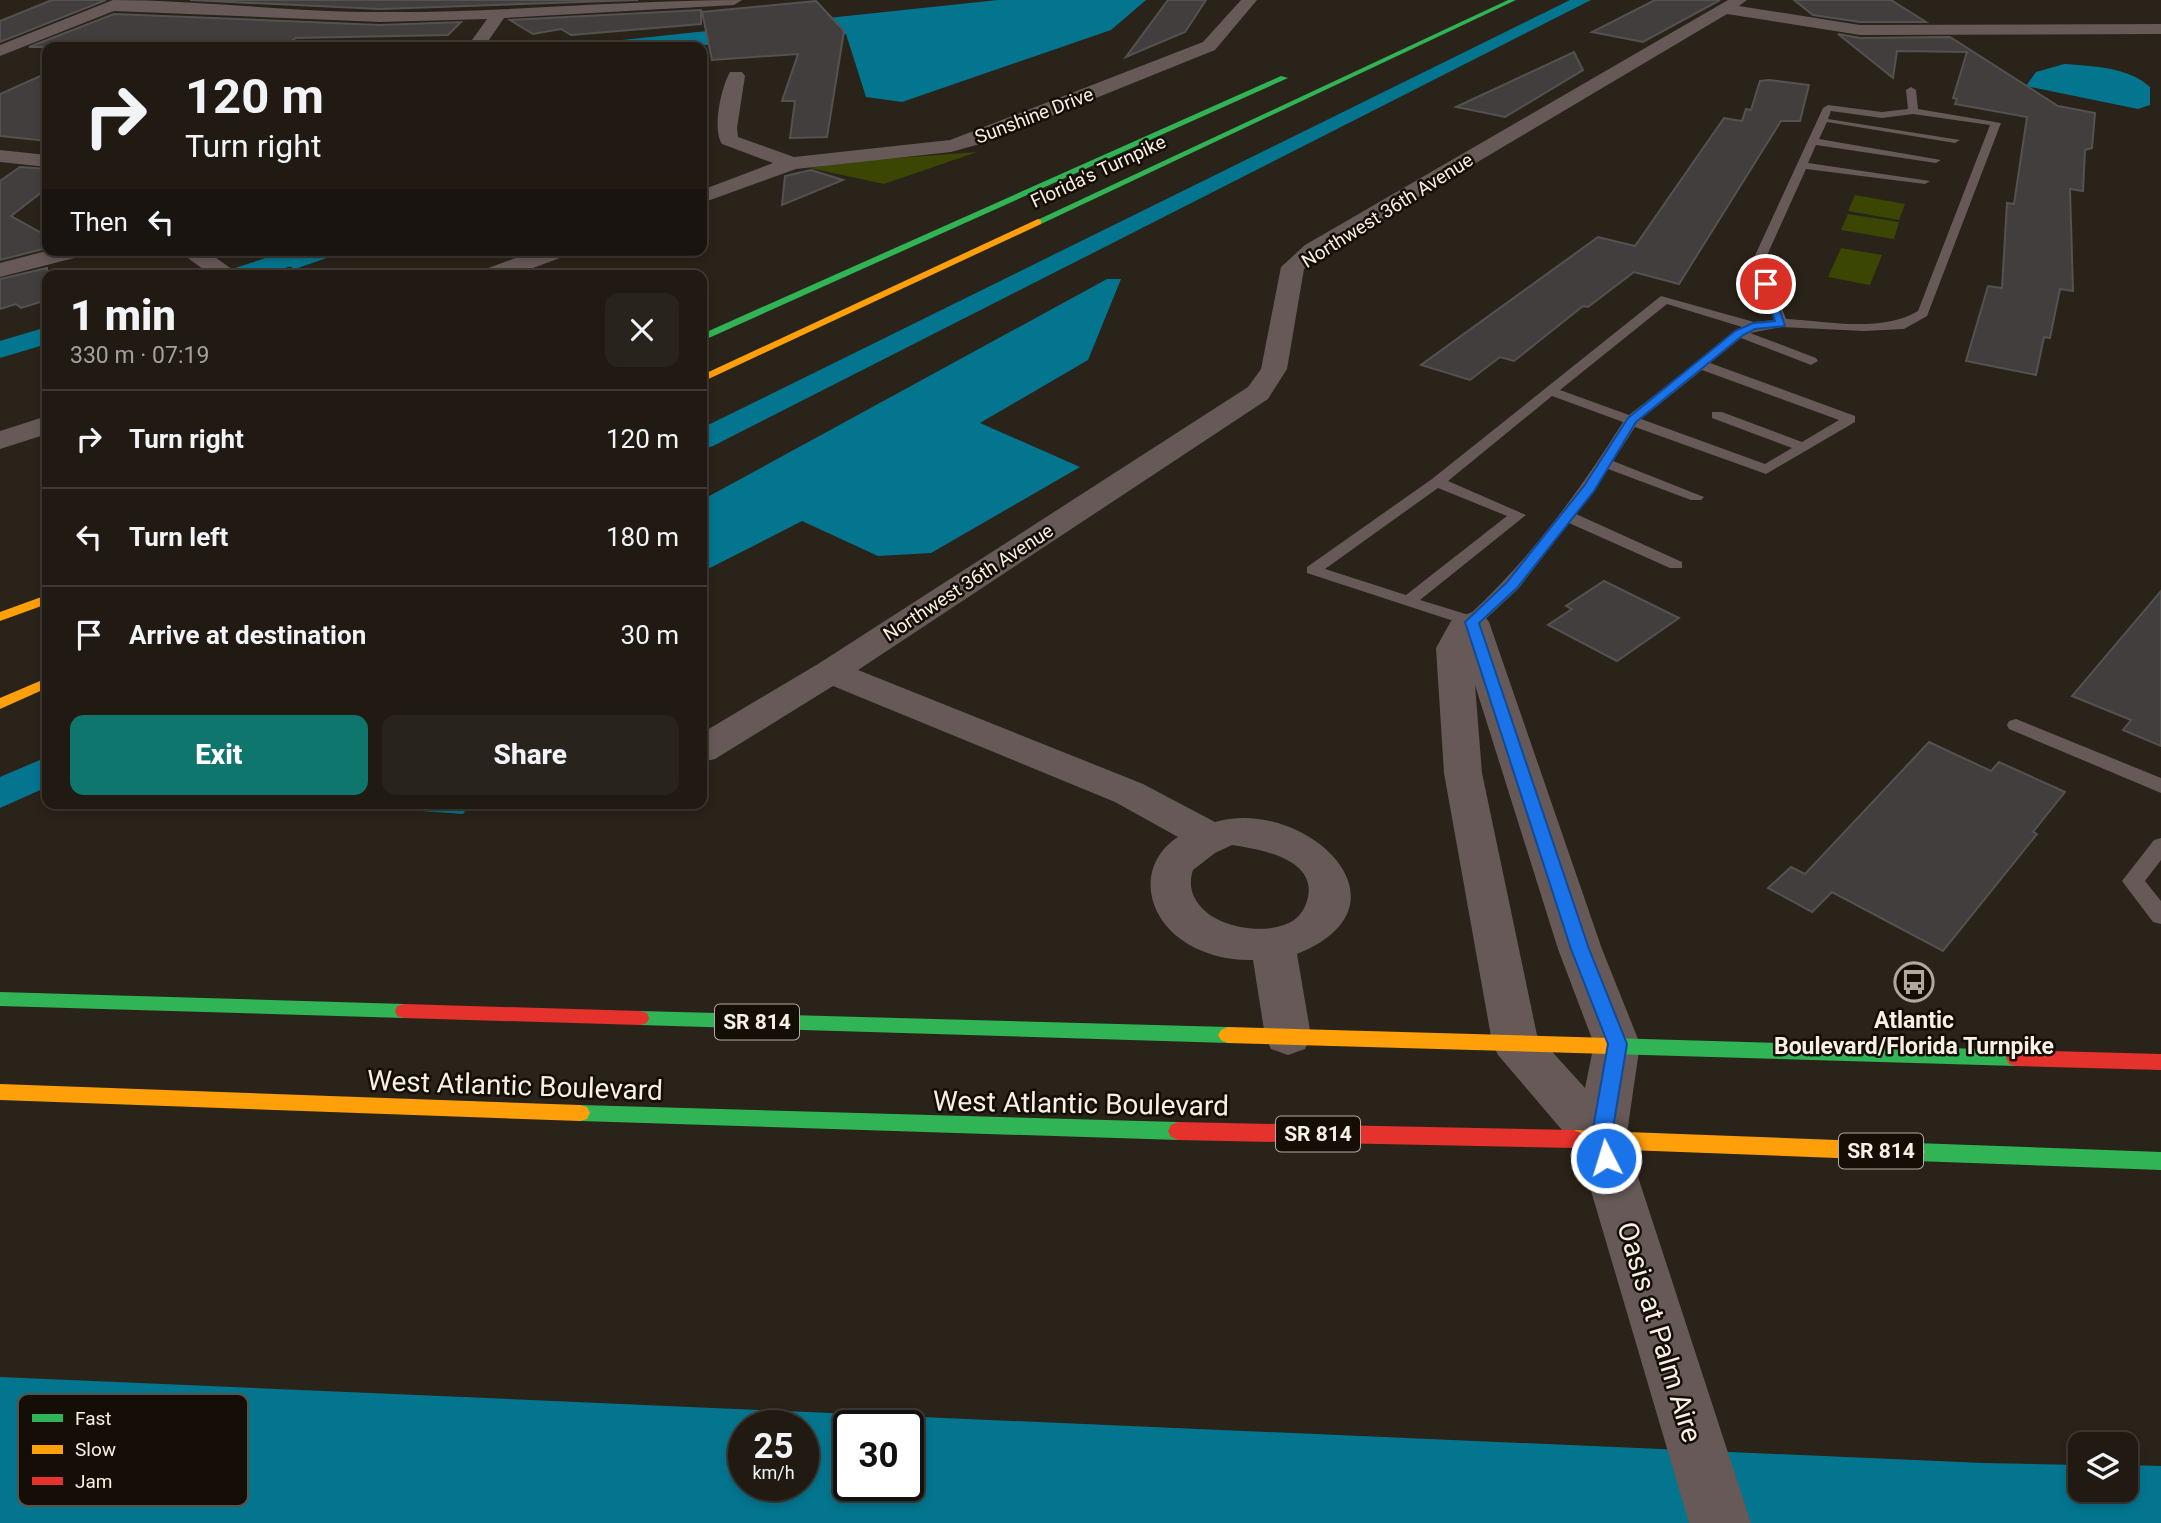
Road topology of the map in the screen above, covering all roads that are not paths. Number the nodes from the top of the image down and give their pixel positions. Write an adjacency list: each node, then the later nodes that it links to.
1 (734, 0): 6 (street)
2 (1249, 0): 24 (street, Sunshine Drive)
3 (1513, 0): 39 (main road, Florida's Turnpike)
4 (120, 3): 6 (street); 11 (street)
5 (1732, 5): 7 (street); 55 (street, Northwest 36th Avenue)
6 (498, 15): 9 (street)
7 (2135, 29): 8 (street); 10 (street)
8 (2161, 29)
9 (479, 42)
10 (2161, 43)
11 (0, 51)
12 (0, 60): 13 (street)
13 (24, 62)
14 (1295, 73): 36 (main road, Florida's Turnpike)
15 (736, 76): 24 (street, Sunshine Drive)
16 (1911, 90): 17 (lane)
17 (1913, 111): 18 (lane); 34 (lane)
18 (1823, 120): 19 (lane); 20 (lane)
19 (1955, 140)
20 (1813, 141): 22 (lane); 25 (lane)
21 (0, 156): 23 (street)
22 (1936, 160)
23 (42, 161)
24 (792, 163): 27 (street, Sunshine Drive)
25 (1802, 165): 26 (lane); 34 (lane)
26 (1925, 181)
27 (707, 195)
28 (55, 256): 31 (street)
29 (197, 256): 32 (street)
30 (543, 256): 33 (street)
31 (0, 270)
32 (219, 270)
33 (505, 270)
34 (1781, 323): 35 (lane)
35 (1746, 329): 37 (lane); 38 (lane); 40 (lane)
36 (707, 336)
37 (1811, 361)
38 (1699, 364): 42 (lane); 45 (lane)
39 (707, 377)
40 (1551, 391): 42 (lane); 47 (lane)
41 (1717, 415): 45 (lane)
42 (1632, 420): 45 (lane); 46 (lane)
43 (42, 427): 44 (street)
44 (0, 440)
45 (1803, 447)
46 (1605, 463): 48 (lane); 49 (lane)
47 (1437, 482): 52 (lane); 52 (lane)
48 (1696, 497)
49 (1567, 516): 50 (lane); 54 (lane)
50 (1676, 565)
51 (42, 601): 53 (main road)
52 (1408, 601): 54 (lane)
53 (0, 617)
54 (1472, 622): 60 (street); 61 (street)
55 (831, 672): 59 (street, Northwest 36th Avenue); 63 (street)
56 (42, 684): 57 (main road)
57 (0, 704)
58 (2016, 725): 62 (lane)
59 (707, 747)
60 (1463, 773): 61 (street); 69 (street)
61 (1524, 775): 70 (street)
62 (2161, 786)
63 (1209, 836): 66 (street); 66 (street)
64 (2161, 845): 65 (lane)
65 (2161, 916)
66 (1273, 944): 68 (street)
67 (0, 999): 68 (main road, SR 814)
68 (1288, 1036): 69 (main road, SR 814)
69 (1515, 1042): 70 (main road, SR 814); 73 (street)
70 (1617, 1044): 71 (main road, SR 814); 73 (street)
71 (2161, 1062)
72 (0, 1092): 73 (main road, West Atlantic Boulevard / SR 814)
73 (1601, 1140): 74 (main road, West Atlantic Boulevard / SR 814); 75 (street, Oasis at Palm Aire)
74 (2161, 1161)
75 (1720, 1523)

